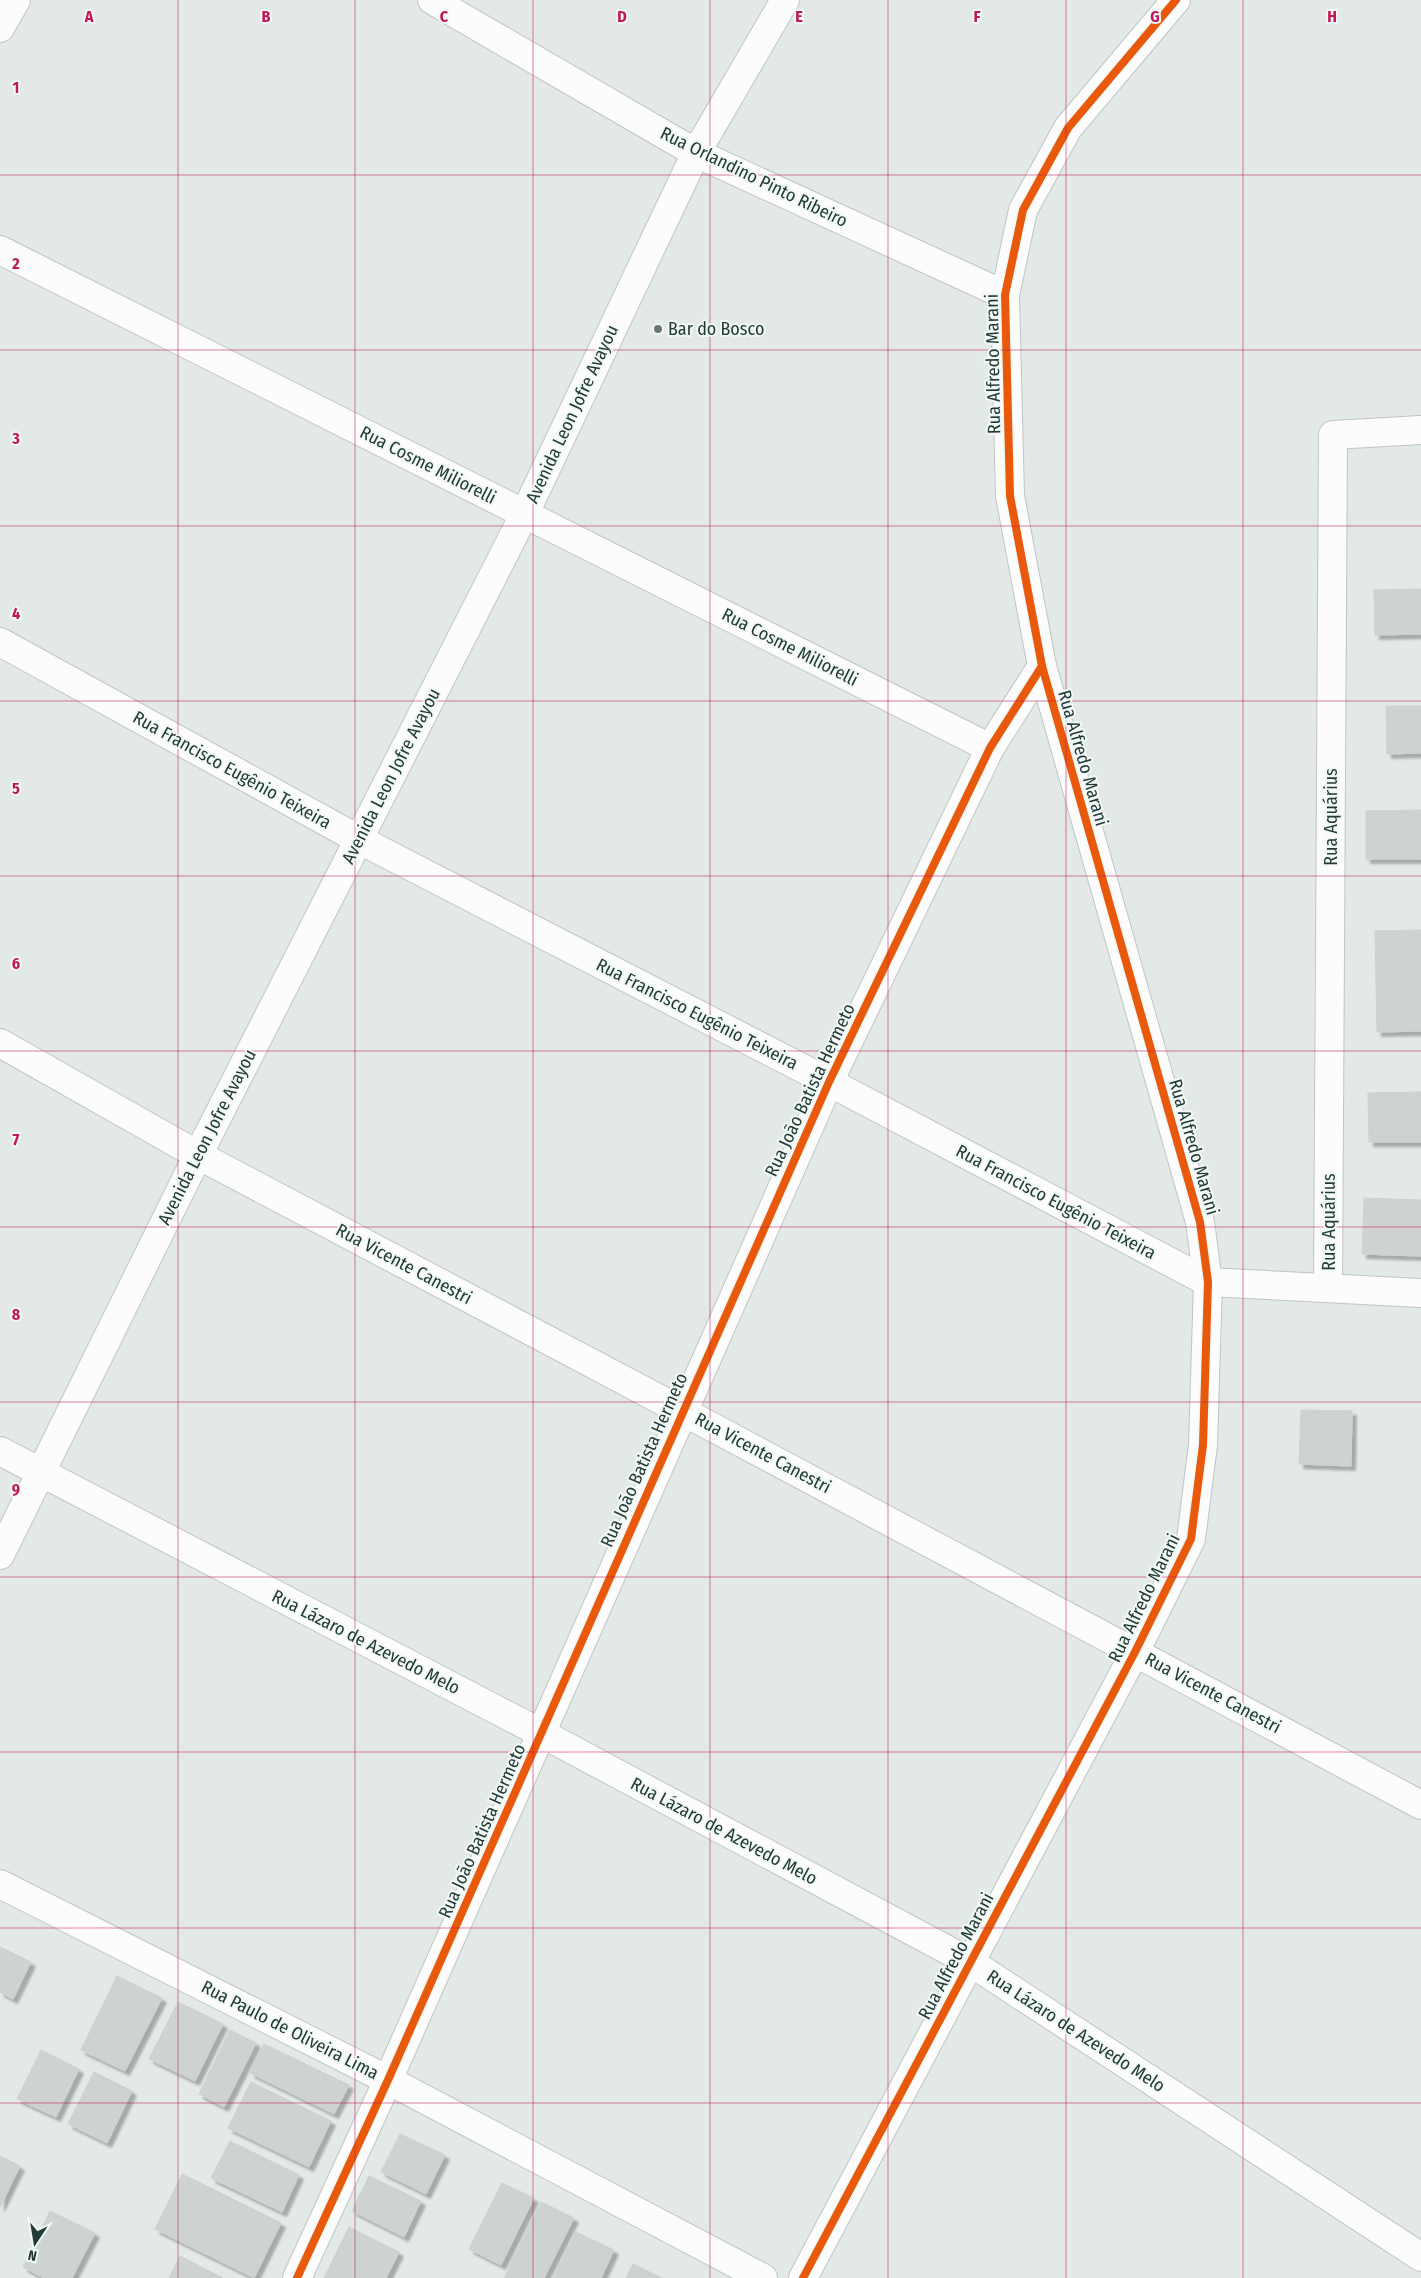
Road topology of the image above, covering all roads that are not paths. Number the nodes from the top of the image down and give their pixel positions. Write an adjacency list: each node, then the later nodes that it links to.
1 (16, 0): 5 (street)
2 (432, 0): 6 (street, Rua Orlandino Pinto Ribeiro)
3 (786, 0): 6 (street, Avenida Leon Jofre Avayou)
4 (1176, 0): 8 (street, Rua Alfredo Marani)
5 (0, 28)
6 (696, 153): 8 (street, Rua Orlandino Pinto Ribeiro); 10 (street, Avenida Leon Jofre Avayou)
7 (0, 250): 10 (street, Rua Cosme Miliorelli)
8 (1005, 295): 12 (street, Rua Alfredo Marani)
9 (1421, 430): 19 (street, Rua Aquárius)
10 (525, 513): 13 (street, Rua Cosme Miliorelli); 14 (street, Avenida Leon Jofre Avayou)
11 (0, 642): 14 (street, Rua Francisco Eugênio Teixeira)
12 (1042, 666): 13 (street, Rua João Batista Hermeto); 18 (street, Rua Alfredo Marani)
13 (990, 748): 16 (street, Rua João Batista Hermeto)
14 (358, 839): 16 (street, Rua Francisco Eugênio Teixeira); 17 (street, Avenida Leon Jofre Avayou)
15 (0, 1042): 17 (street, Rua Vicente Canestri)
16 (829, 1082): 18 (street, Rua Francisco Eugênio Teixeira); 21 (street, Rua João Batista Hermeto)
17 (198, 1155): 21 (street, Rua Vicente Canestri); 23 (street, Avenida Leon Jofre Avayou)
18 (1208, 1282): 19 (street, Rua Francisco Eugênio Teixeira); 25 (street, Rua Alfredo Marani)
19 (1328, 1288): 20 (street, Rua Francisco Eugênio Teixeira)
20 (1421, 1292)
21 (682, 1410): 25 (street, Rua Vicente Canestri); 26 (street, Rua João Batista Hermeto)
22 (0, 1451): 23 (street, Rua Lázaro de Azevedo Melo)
23 (40, 1473): 24 (street, Avenida Leon Jofre Avayou); 26 (street, Rua Lázaro de Azevedo Melo)
24 (0, 1555)
25 (1135, 1652): 27 (street, Rua Vicente Canestri); 29 (street, Rua Alfredo Marani)
26 (541, 1733): 29 (street, Rua Lázaro de Azevedo Melo); 30 (street, Rua João Batista Hermeto)
27 (1421, 1805)
28 (0, 1884): 30 (street, Rua Paulo de Oliveira Lima)
29 (970, 1962): 31 (street, Rua Lázaro de Azevedo Melo); 34 (street, Rua Alfredo Marani)
30 (388, 2080): 32 (street, Rua João Batista Hermeto); 33 (street, Rua Paulo de Oliveira Lima)
31 (1421, 2257)
32 (297, 2278)
33 (763, 2278)
34 (803, 2278)

